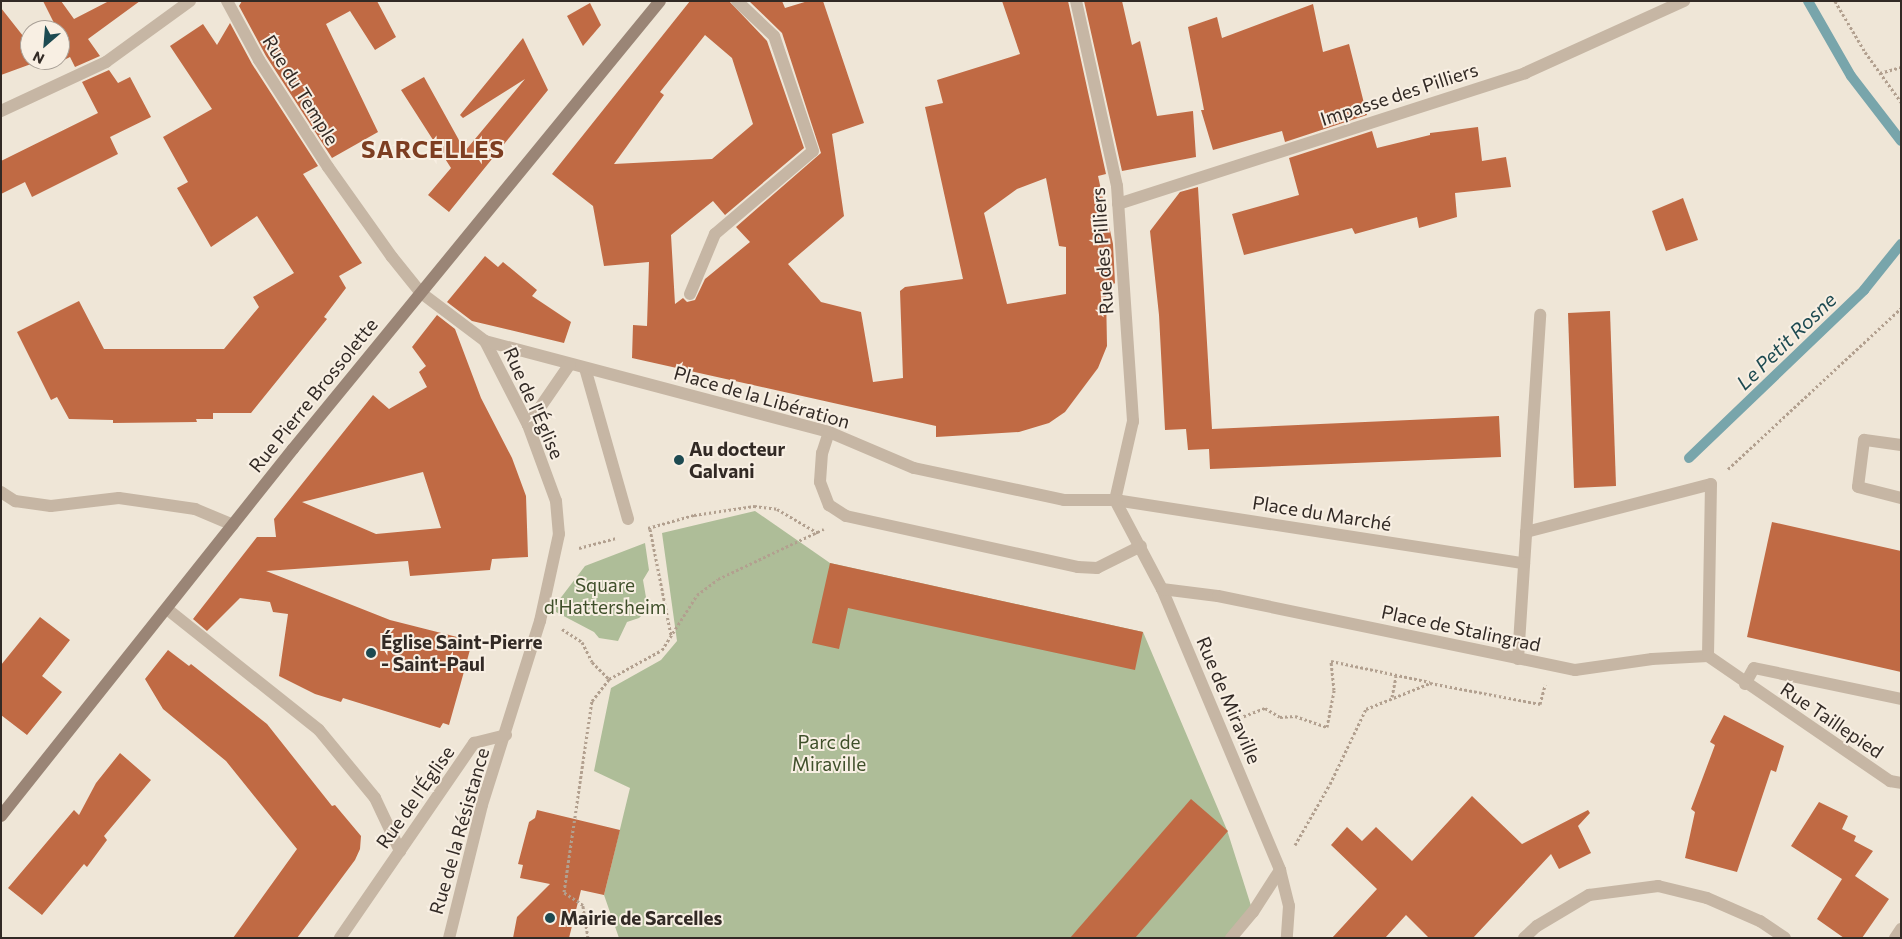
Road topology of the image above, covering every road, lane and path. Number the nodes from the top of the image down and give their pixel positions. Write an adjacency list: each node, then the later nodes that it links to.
1 (190, 1): 11 (street)
2 (227, 1): 13 (street, Rue du Temple)
3 (660, 1): 13 (main road, Rue Pierre Brossolette)
4 (737, 1): 14 (street)
5 (1076, 1): 12 (street, Rue des Pilliers)
6 (1684, 1): 12 (street, Impasse des Pilliers)
7 (1835, 1): 9 (path)
8 (1901, 68): 9 (path)
9 (1880, 73): 10 (path)
10 (1901, 102)
11 (1, 111)
12 (1118, 204): 26 (street, Rue des Pilliers)
13 (420, 292): 17 (street, Rue de l'Église); 29 (main road, Rue Pierre Brossolette)
14 (690, 294)
15 (1901, 308): 23 (path)
16 (1540, 315): 32 (street)
17 (485, 341): 18 (street, Place de la Libération); 20 (street, Rue de l'Église)
18 (570, 364): 19 (street, Place de la Libération); 20 (street)
19 (585, 368): 21 (street, Place de la Libération); 28 (street)
20 (528, 425): 36 (street, Rue de l'Église)
21 (828, 432): 26 (street, Place de la Libération); 27 (street)
22 (1901, 445): 25 (street)
23 (1711, 484): 32 (street); 42 (street)
24 (1, 492): 29 (street)
25 (1901, 498)
26 (1115, 500): 35 (street); 37 (street, Place du Marché)
27 (846, 516): 33 (path); 35 (street)
28 (628, 519)
29 (233, 525): 39 (main road, Rue Pierre Brossolette)
30 (650, 528): 31 (path); 33 (path); 41 (path)
31 (641, 530)
32 (1526, 532): 37 (street)
33 (818, 533): 41 (path)
34 (623, 535): 36 (path)
35 (1141, 546): 38 (street, Rue de Miraville)
36 (554, 556): 40 (street, Rue de l'Église)
37 (1524, 563): 43 (street)
38 (1162, 589): 43 (street, Place de Stalingrad); 51 (street, Rue de Miraville)
39 (167, 609): 54 (main road, Rue Pierre Brossolette); 55 (street)
40 (540, 622): 46 (path); 52 (street, Rue de l'Église)
41 (671, 636): 46 (path)
42 (1708, 656): 44 (street, Place de Stalingrad); 48 (street)
43 (1518, 659): 44 (street, Place de Stalingrad)
44 (1550, 665): 47 (path)
45 (1396, 676): 47 (path); 49 (path); 51 (path)
46 (609, 679): 60 (path)
47 (1430, 682): 49 (path)
48 (1745, 684): 50 (street); 53 (street, Rue Taillepied)
49 (1392, 698): 56 (path)
50 (1901, 698)
51 (1218, 725): 56 (street, Rue de Miraville)
52 (506, 736): 55 (street, Rue de l'Église); 59 (street, Rue de la Résistance)
53 (1901, 783)
54 (1, 816)
55 (400, 851): 58 (street, Rue de l'Église)
56 (1280, 870): 61 (street); 62 (street, Rue de Miraville)
57 (1901, 929): 65 (street)
58 (340, 938)
59 (449, 938)
60 (588, 938)
61 (1231, 938)
62 (1287, 938)
63 (1524, 938): 64 (street)
64 (1785, 938)
65 (1895, 938)

